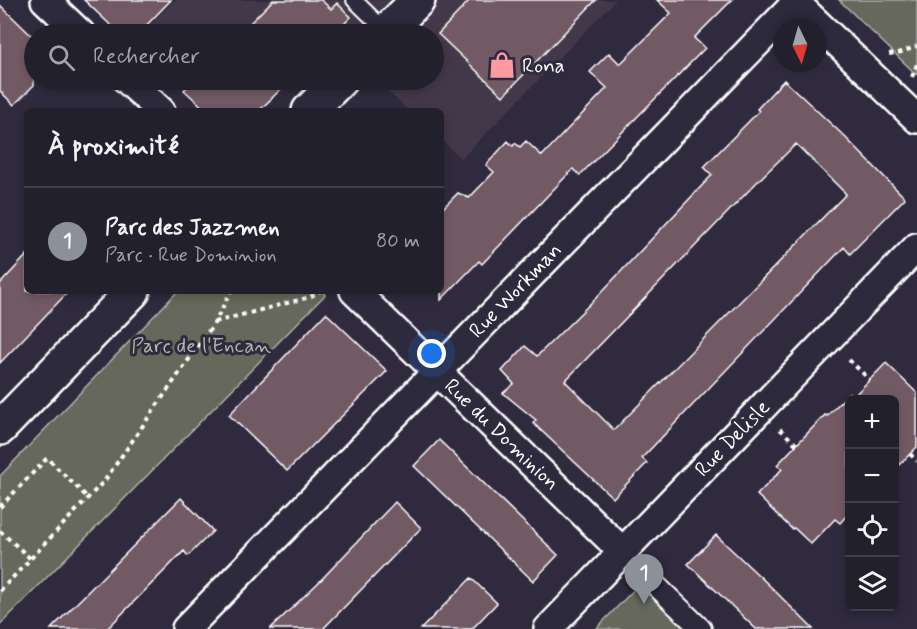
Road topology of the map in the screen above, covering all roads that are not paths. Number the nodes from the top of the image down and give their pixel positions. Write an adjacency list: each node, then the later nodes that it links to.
1 (45, 0): 5 (street)
2 (354, 0): 6 (lane)
3 (418, 0): 7 (main road)
4 (794, 1): 12 (street); 16 (street, Rue Workman)
5 (70, 24)
6 (377, 24)
7 (394, 24)
8 (138, 90): 10 (street)
9 (330, 90): 11 (main road)
10 (157, 108)
11 (312, 108)
12 (917, 120)
13 (917, 247): 18 (street, Rue Delisle)
14 (130, 294): 17 (main road)
15 (357, 294): 16 (street, Rue du Dominion)
16 (437, 370): 18 (street, Rue du Dominion); 19 (street, Rue Workman)
17 (0, 428)
18 (632, 561): 20 (street, Rue Delisle); 21 (street)
19 (186, 629)
20 (548, 629)
21 (701, 629)

